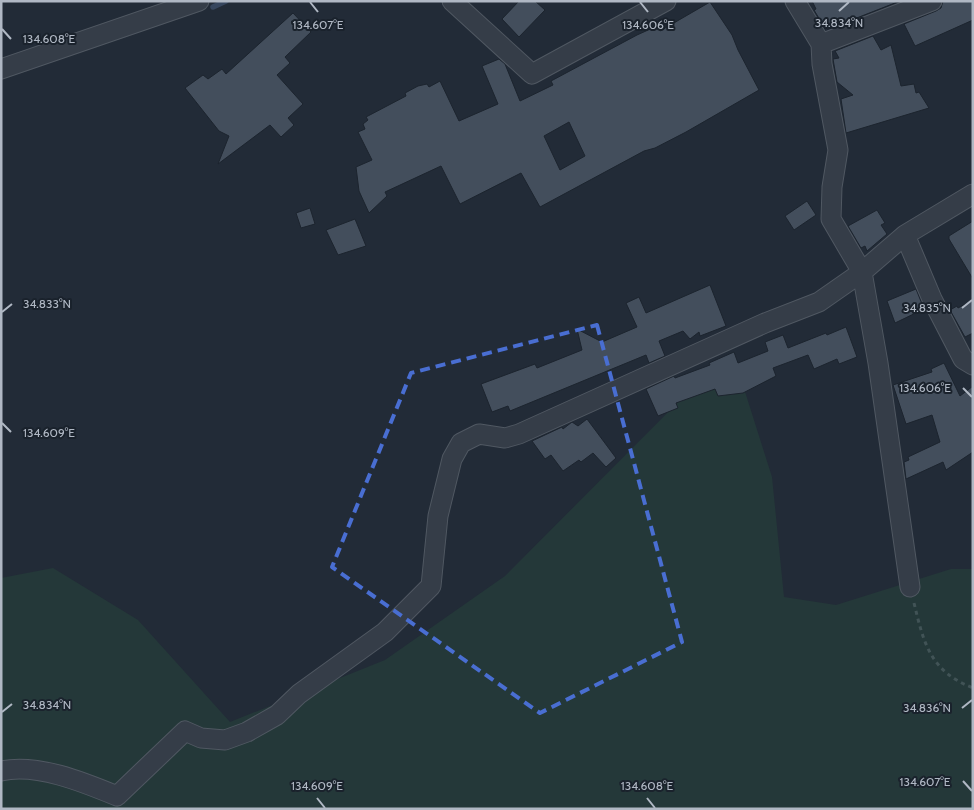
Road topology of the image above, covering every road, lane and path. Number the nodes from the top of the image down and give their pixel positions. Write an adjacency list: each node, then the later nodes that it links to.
1 (199, 1): 7 (street)
2 (452, 1): 3 (street)
3 (666, 1)
4 (795, 1): 6 (street)
5 (932, 1): 6 (street)
6 (821, 44): 10 (street)
7 (1, 69)
8 (973, 194): 9 (street)
9 (905, 235): 10 (street); 11 (street)
10 (862, 272): 12 (street); 14 (street)
11 (973, 364)
12 (910, 587): 13 (path)
13 (973, 688)
14 (1, 771)

